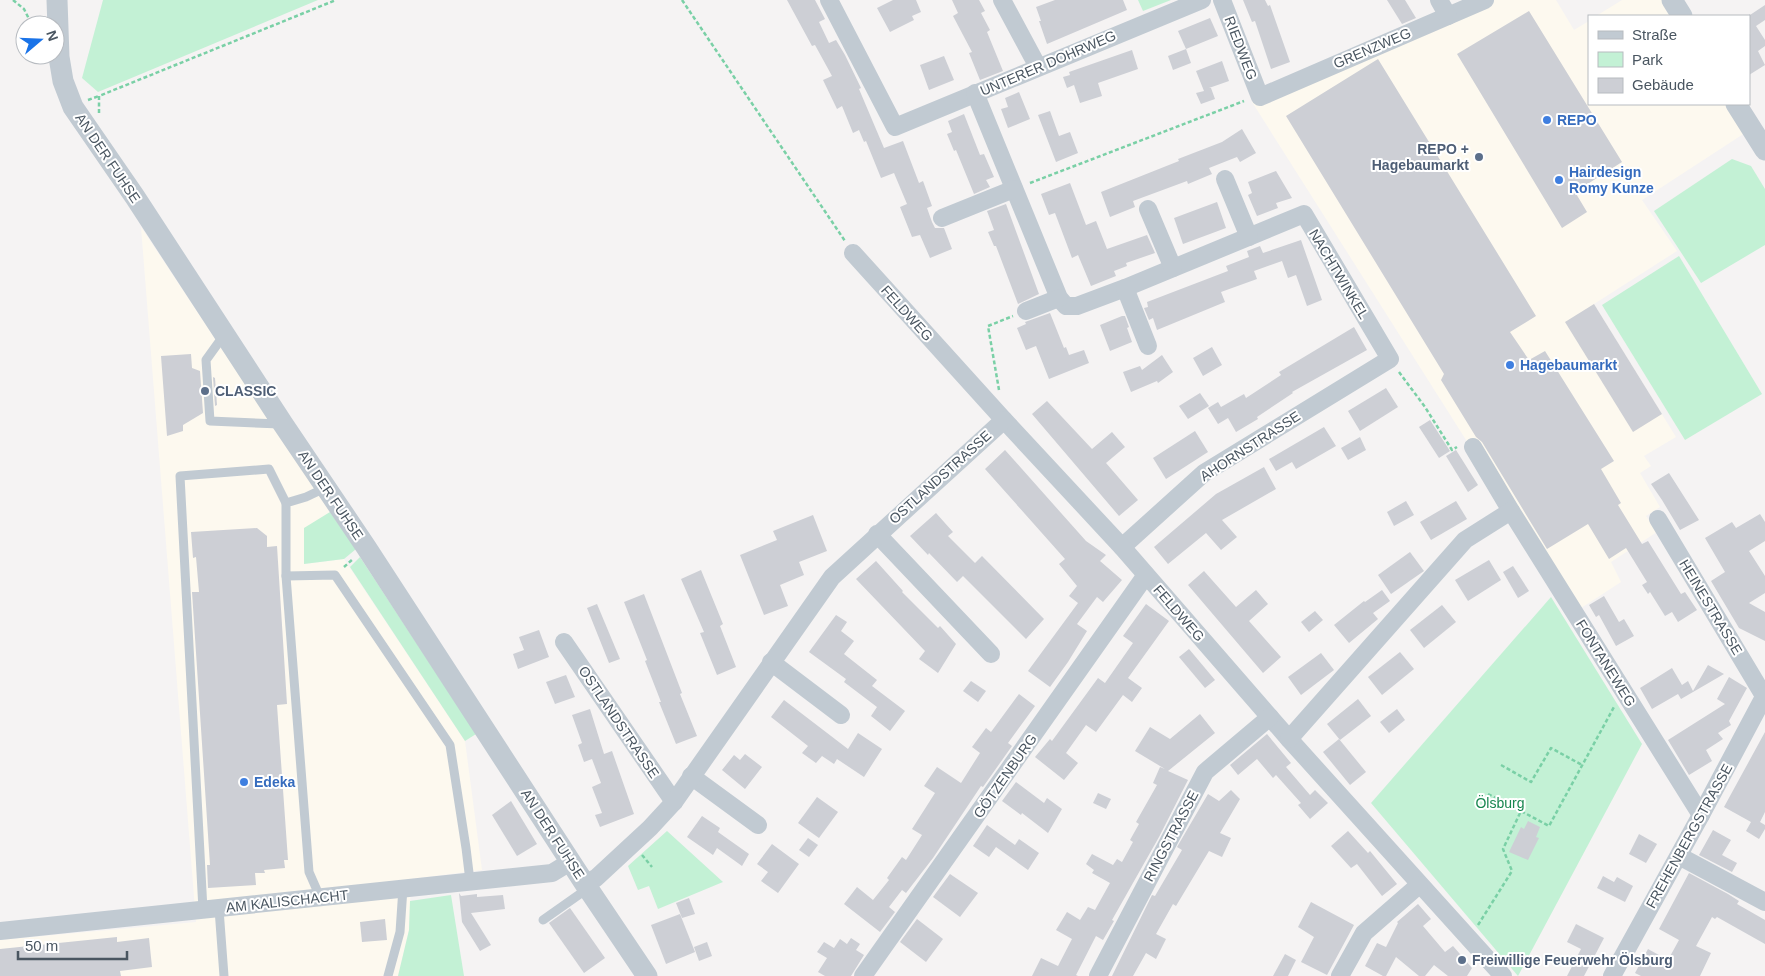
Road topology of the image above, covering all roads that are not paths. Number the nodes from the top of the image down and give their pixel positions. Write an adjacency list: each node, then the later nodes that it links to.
1 (58, 0): 26 (street, AN DER FUHSE)
2 (829, 0): 12 (street, UNTERER DOHRWEG)
3 (1002, 0): 11 (street)
4 (1202, 0): 11 (street, UNTERER DOHRWEG)
5 (1222, 0): 13 (street, RIEDWEG)
6 (1440, 0): 10 (street)
7 (1485, 0): 10 (street, GRENZWEG)
8 (1672, 0): 9 (street)
9 (1681, 15)
10 (1448, 16): 13 (street, GRENZWEG)
11 (1038, 67): 12 (street, UNTERER DOHRWEG)
12 (975, 93): 17 (street)
13 (1260, 97)
14 (1737, 105): 15 (street)
15 (1765, 150)
16 (1225, 179): 20 (street)
17 (1014, 189): 19 (street); 24 (street)
18 (1148, 209): 22 (street)
19 (942, 218)
20 (1249, 237): 22 (street, NACHTWINKEL); 28 (street, NACHTWINKEL)
21 (853, 253): 29 (street, FELDWEG)
22 (1173, 268): 23 (street, NACHTWINKEL)
23 (1125, 288): 24 (street, NACHTWINKEL); 27 (street)
24 (1059, 298): 25 (street)
25 (1026, 311)
26 (225, 334): 30 (street, AN DER FUHSE); 30 (lane)
27 (1148, 346)
28 (1390, 359): 37 (street, AHORNSTRASSE)
29 (1004, 420): 36 (street, OSTLANDSTRASSE); 37 (street, FELDWEG)
30 (283, 424): 32 (street, AN DER FUHSE)
31 (1473, 447): 34 (street, FONTANEWEG)
32 (326, 488): 33 (lane); 52 (street, AN DER FUHSE)
33 (286, 503): 39 (lane); 59 (lane)
34 (1511, 510): 46 (street); 49 (street, FONTANEWEG)
35 (1658, 519): 43 (street, HEINESTRASSE)
36 (877, 534): 41 (street, OSTLANDSTRASSE); 42 (street, OSTLANDSTRASSE)
37 (1122, 547): 38 (street, FELDWEG)
38 (1146, 575): 45 (street, FELDWEG); 65 (street, GÖTZENBURG)
39 (286, 576): 53 (lane); 57 (lane)
40 (564, 642): 48 (street, OSTLANDSTRASSE)
41 (991, 654)
42 (771, 662): 44 (street); 47 (street, OSTLANDSTRASSE)
43 (1765, 695): 49 (street, FREHENBERGSTRASSE)
44 (841, 715)
45 (1270, 717): 46 (street, FELDWEG); 66 (street, RINGSTRASSE)
46 (1289, 739): 54 (street, FELDWEG)
47 (691, 776): 48 (street, OSTLANDSTRASSE); 50 (street)
48 (674, 802): 55 (street, OSTLANDSTRASSE)
49 (1701, 816): 51 (street, FREHENBERGSTRASSE)
50 (758, 825)
51 (1679, 856): 58 (street); 69 (street, FREHENBERGSTRASSE)
52 (570, 862): 53 (street, AM KALISCHACHT); 55 (street, AN DER FUHSE)
53 (470, 881): 56 (street, AM KALISCHACHT)
54 (1419, 885): 67 (street); 68 (street, FELDWEG)
55 (586, 886): 60 (lane); 64 (street, AN DER FUHSE)
56 (403, 888): 57 (street, AM KALISCHACHT); 63 (lane)
57 (320, 897): 59 (street, AM KALISCHACHT)
58 (1765, 902)
59 (211, 910): 61 (street, AM KALISCHACHT); 62 (lane)
60 (542, 920)
61 (0, 931)
62 (224, 976)
63 (388, 976)
64 (647, 976)
65 (863, 976)
66 (1098, 976)
67 (1340, 976)
68 (1503, 976)
69 (1612, 976)

